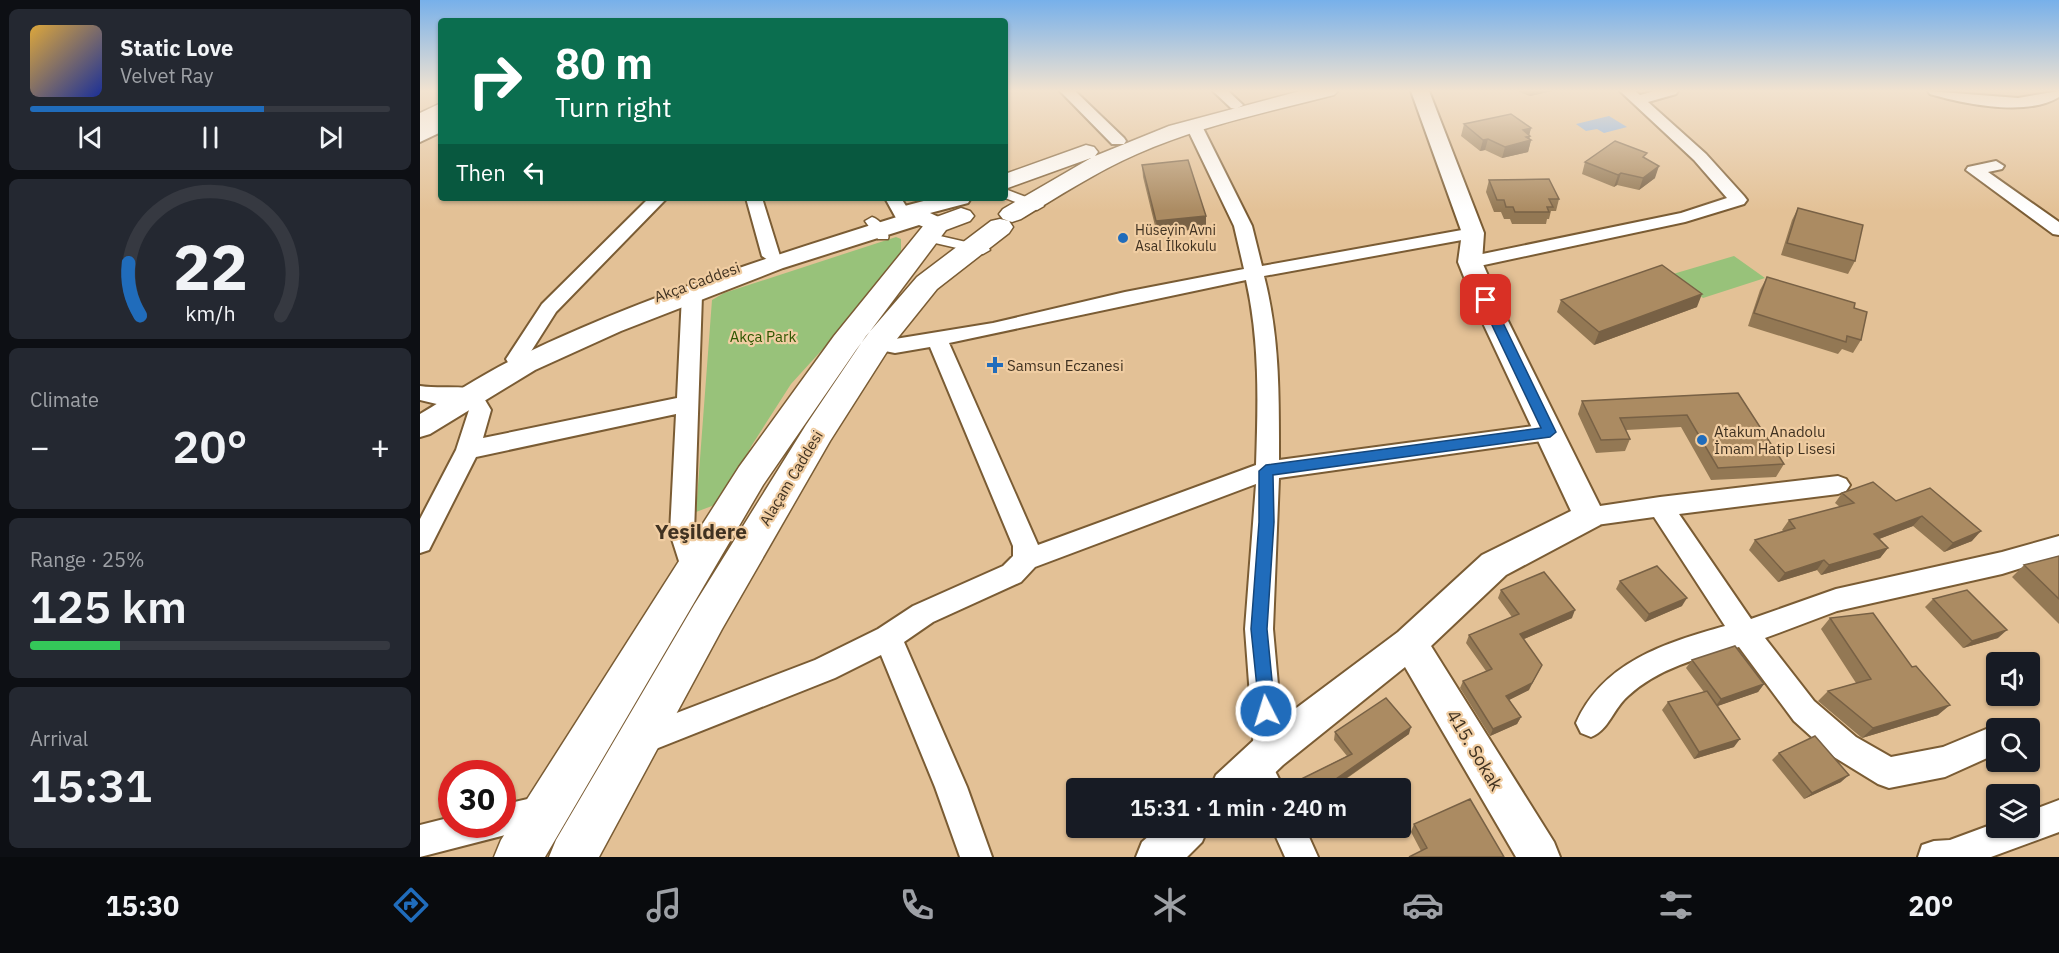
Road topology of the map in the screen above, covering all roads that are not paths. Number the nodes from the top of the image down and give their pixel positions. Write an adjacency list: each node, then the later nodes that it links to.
1 (1108, 131): 7 (street)
2 (1144, 131): 7 (main road)
3 (1180, 131): 13 (main road, Alaçam Caddesi)
4 (1196, 131): 19 (street)
5 (1433, 131): 17 (street)
6 (1672, 131): 17 (street)
7 (1118, 141): 9 (main road)
8 (1996, 166): 16 (street)
9 (1008, 181)
10 (656, 201): 23 (street)
11 (755, 201): 18 (street)
12 (1007, 201): 14 (main road, Alaçam Caddesi)
13 (1008, 201)
14 (970, 215): 15 (street, Akça Caddesi); 15 (street); 22 (main road, Alaçam Caddesi); 37 (main road, Alaçam Caddesi)
15 (877, 227): 18 (street, Akça Caddesi)
16 (2059, 230)
17 (1472, 248): 19 (street); 28 (street)
18 (773, 259): 20 (street, Akça Caddesi); 23 (street, Akça Caddesi)
19 (1256, 274): 21 (street); 30 (street)
20 (692, 295): 25 (street, Akça Caddesi); 26 (street)
21 (937, 338): 22 (street); 36 (street)
22 (877, 343): 42 (main road, Alaçam Caddesi)
23 (516, 359): 25 (street, Akça Caddesi)
24 (420, 393): 25 (street)
25 (471, 395): 27 (street, Akça Caddesi); 29 (street)
26 (686, 404): 29 (street); 37 (street)
27 (420, 427)
28 (1550, 432): 30 (street); 33 (street)
29 (468, 450): 34 (street)
30 (1266, 471): 36 (street); 44 (street)
31 (1838, 485): 32 (street)
32 (1660, 506): 33 (street); 38 (street)
33 (1588, 516): 40 (street)
34 (420, 543)
35 (2059, 546): 38 (street)
36 (1026, 560): 39 (street)
37 (694, 572): 46 (main road, Alaçam Caddesi)
38 (1745, 633): 41 (street); 43 (street)
39 (888, 638): 42 (street); 57 (street)
40 (1410, 643): 44 (street); 60 (street, 415. Sokak)
41 (1591, 723)
42 (636, 743): 56 (main road, Alaçam Caddesi)
43 (1986, 744)
44 (1264, 769): 45 (street)
45 (1249, 778)
46 (546, 811): 48 (street); 55 (main road, Alaçam Caddesi)
47 (2059, 816): 49 (street)
48 (516, 818)
49 (2040, 823)
50 (438, 837): 54 (street)
51 (1177, 838): 58 (street)
52 (1293, 838): 59 (street)
53 (1998, 838): 61 (street)
54 (420, 841)
55 (518, 857)
56 (573, 857)
57 (976, 857)
58 (1157, 857)
59 (1302, 857)
60 (1539, 857)
61 (1934, 857)

